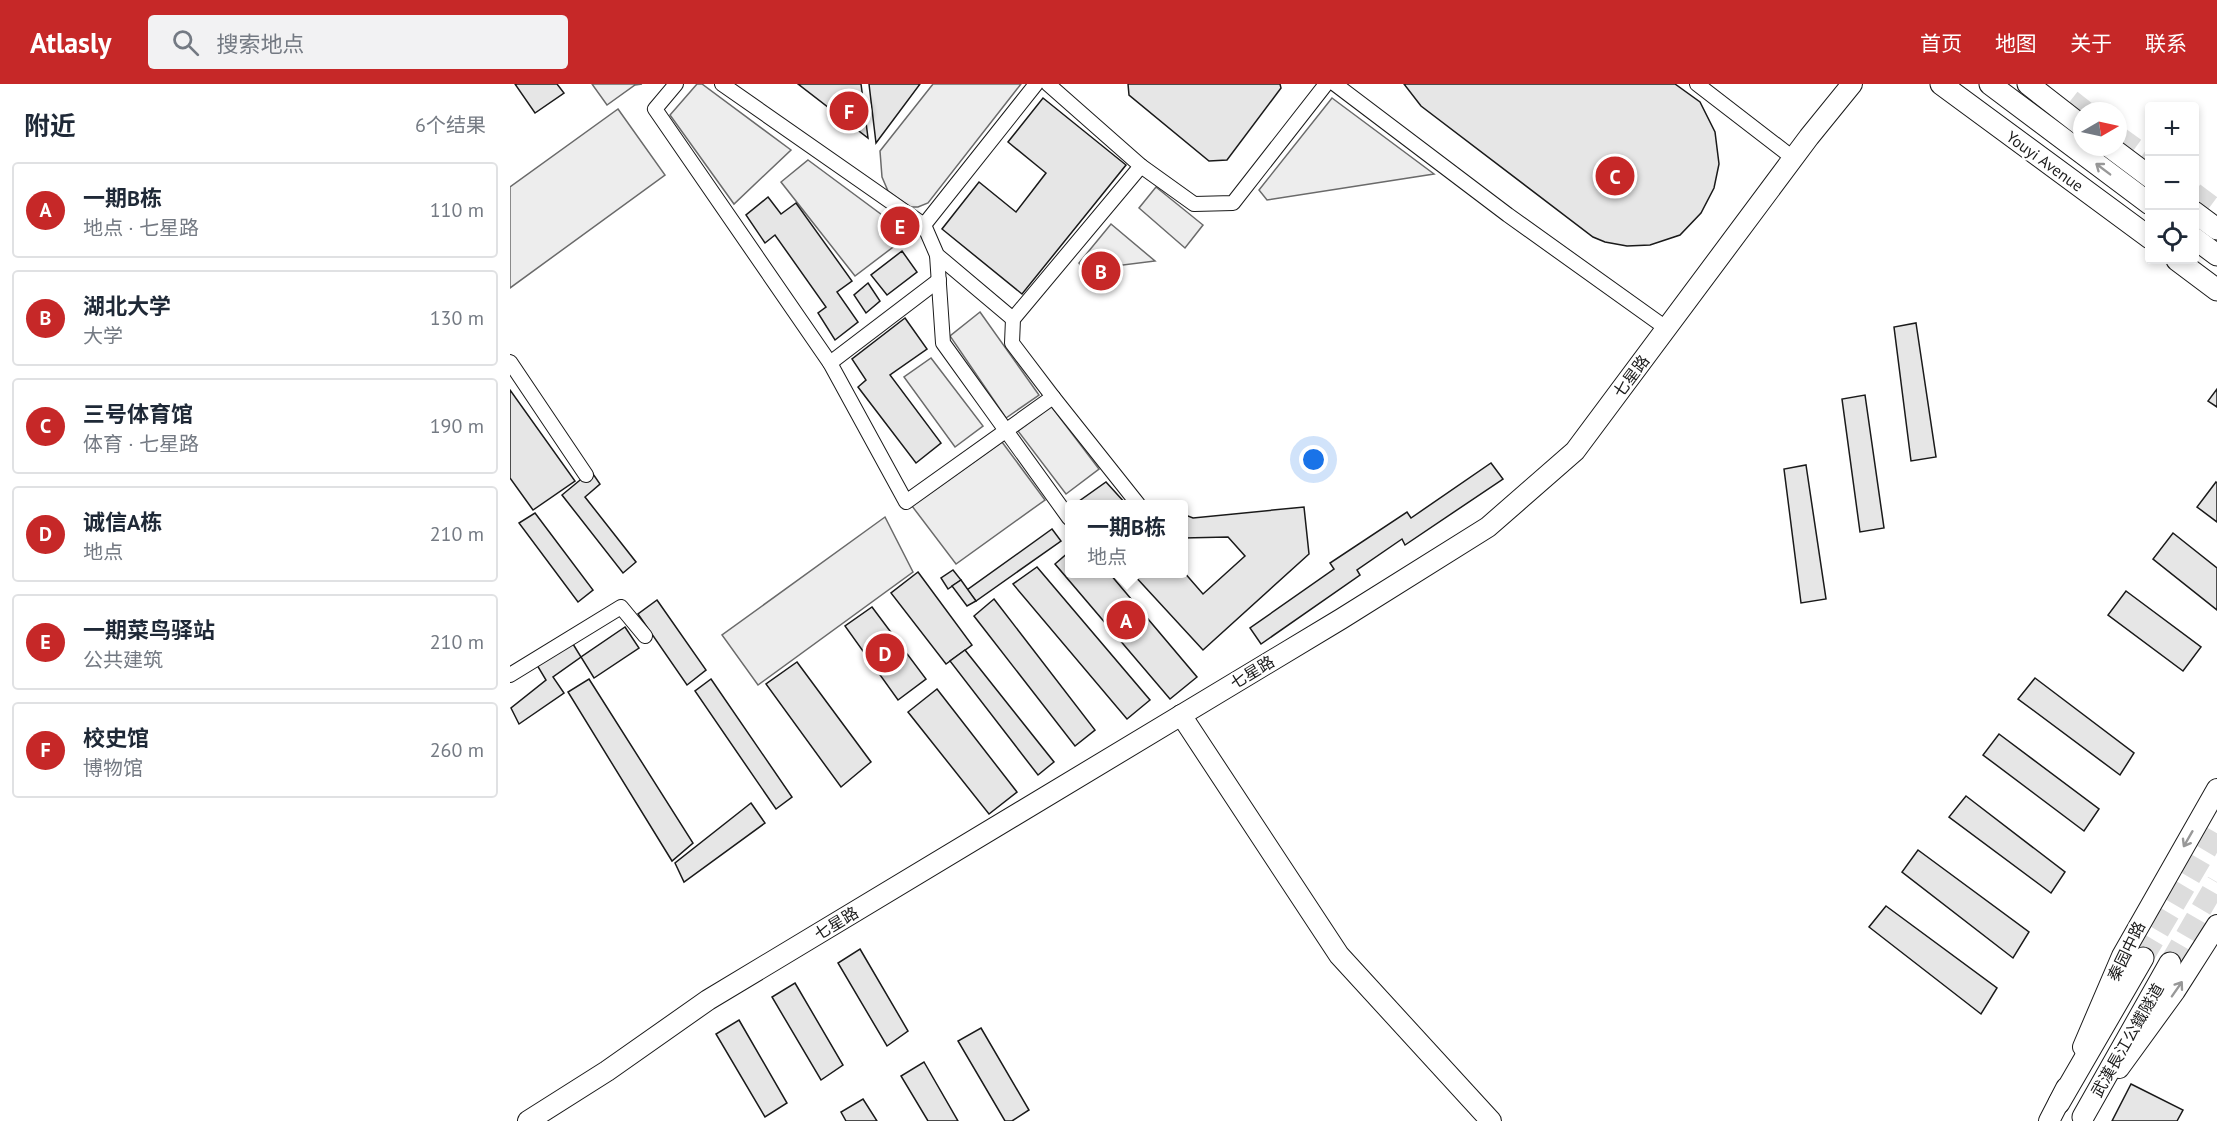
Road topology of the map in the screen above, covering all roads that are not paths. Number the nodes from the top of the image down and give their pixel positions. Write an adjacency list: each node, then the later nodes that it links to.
1 (676, 84): 37 (street)
2 (722, 84): 23 (street)
3 (1036, 84): 23 (street)
4 (1048, 84): 18 (street)
5 (1326, 84): 18 (street)
6 (1335, 84): 35 (street)
7 (1697, 84): 17 (street)
8 (1852, 84): 17 (street, 七星路)
9 (1941, 84): 25 (main road, Youyi Avenue)
10 (1964, 84): 22 (main road)
11 (1990, 84): 20 (main road, one-way to 11)
12 (2028, 84): 15 (main road)
13 (2043, 84): 14 (main road)
14 (2071, 100)
15 (2073, 119)
16 (2122, 156): 19 (main road)
17 (1793, 158): 35 (street, 七星路)
18 (1141, 166): 34 (street)
19 (2145, 173)
20 (2145, 200)
21 (2199, 216): 24 (main road)
22 (2145, 220)
23 (924, 225): 27 (street)
24 (2217, 229)
25 (2145, 234)
26 (2199, 242): 28 (main road)
27 (938, 255): 32 (street); 34 (street)
28 (2217, 255)
29 (2199, 262): 31 (main road)
30 (2182, 264): 33 (main road)
31 (2217, 275)
32 (939, 280): 37 (street); 39 (street)
33 (2217, 290)
34 (1013, 320): 38 (street)
35 (1666, 328): 45 (street, 七星路)
36 (510, 362): 40 (street)
37 (830, 363): 39 (street)
38 (1053, 397): 39 (street); 41 (street)
39 (1006, 430): 42 (street)
40 (586, 475)
41 (1135, 500)
42 (1065, 512)
43 (645, 636): 44 (street)
44 (510, 675)
45 (1181, 715): 52 (street, 七星路); 53 (street)
46 (2217, 789): 50 (street, 秦园中路, one-way to 50)
47 (2217, 925): 51 (street, one-way to 47)
48 (2143, 958): 50 (main road, 武漢長江公鐵隧道)
49 (2170, 963): 51 (main road, 武漢長江公鐵隧道)
50 (2054, 1112)
51 (2081, 1119)
52 (528, 1121)
53 (1491, 1121)

